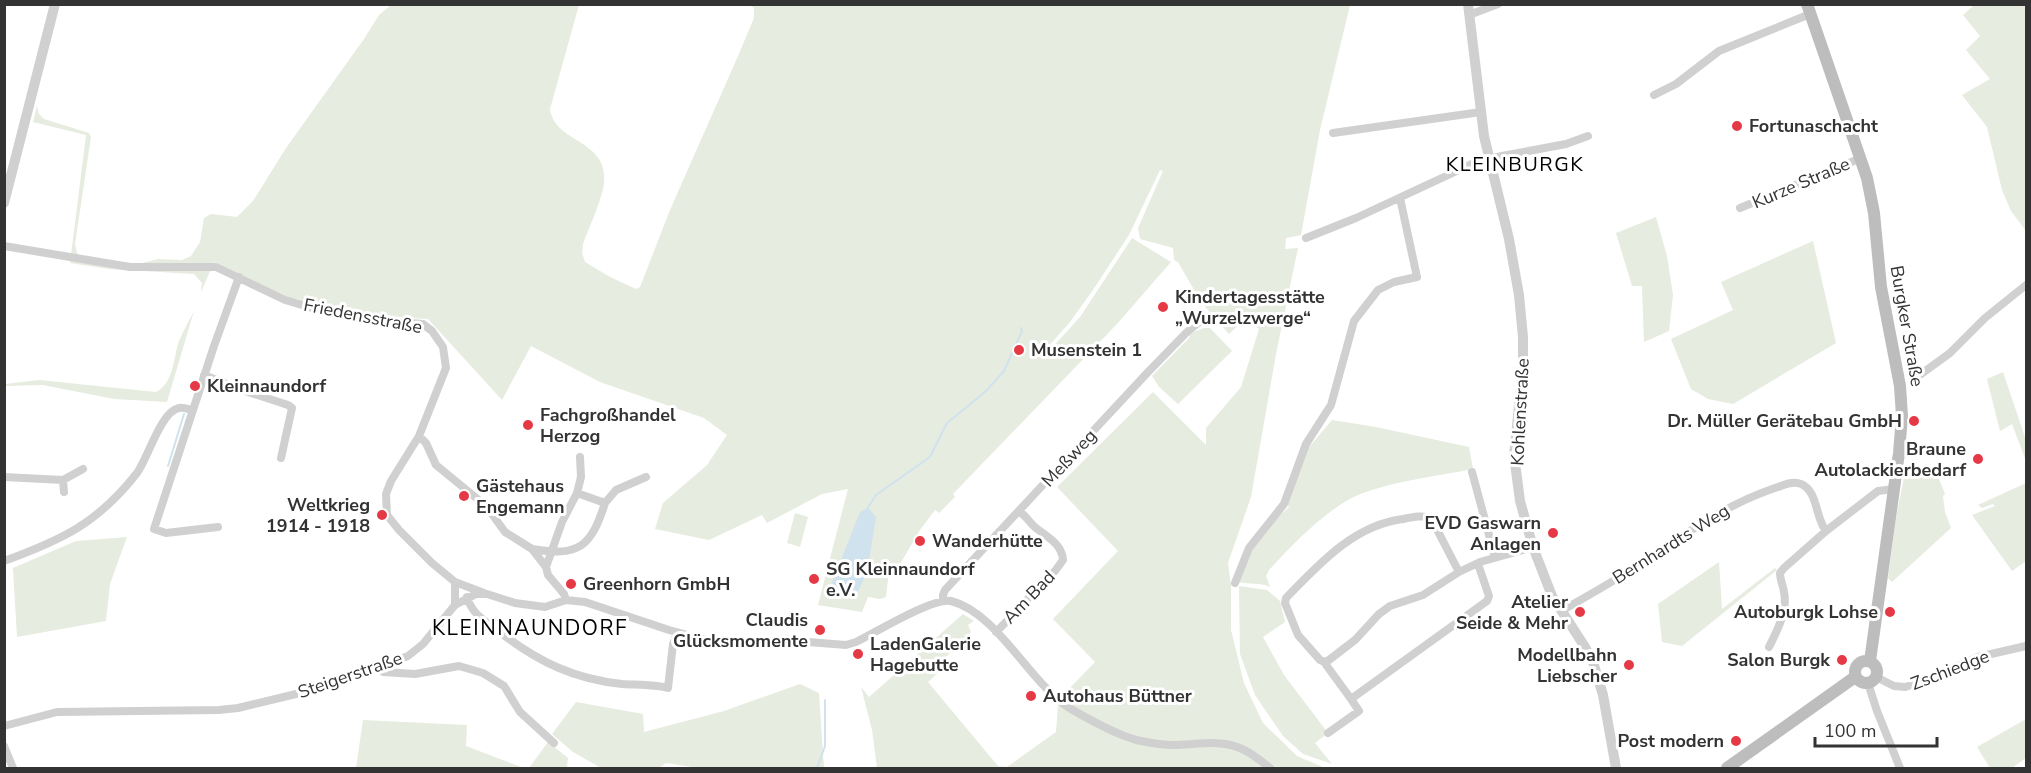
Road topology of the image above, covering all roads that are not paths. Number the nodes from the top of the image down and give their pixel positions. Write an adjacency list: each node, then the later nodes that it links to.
1 (55, 4): 12 (street)
2 (1498, 4): 4 (street)
3 (1808, 9): 5 (street); 9 (main road, Burgker Straße)
4 (1468, 10): 6 (street, Kohlenstraße)
5 (1654, 95)
6 (1481, 112): 7 (street); 10 (street, Kohlenstraße)
7 (1333, 133)
8 (1588, 136): 10 (street)
9 (1861, 158): 13 (street, Kurze Straße); 30 (main road, Burgker Straße)
10 (1489, 159): 11 (street); 37 (street, Kohlenstraße)
11 (1400, 198): 14 (street); 46 (street)
12 (4, 204)
13 (1740, 208)
14 (1306, 238)
15 (4, 246): 16 (street, Friedensstraße)
16 (239, 277): 19 (street); 22 (street, Friedensstraße)
17 (2026, 285): 20 (street)
18 (1202, 320): 34 (street, Meßweg)
19 (204, 375): 21 (street); 24 (street)
20 (1917, 377)
21 (192, 410): 35 (street); 41 (street)
22 (419, 436): 38 (street); 45 (street, Friedensstraße)
23 (580, 457): 32 (street)
24 (280, 459)
25 (83, 469): 29 (street)
26 (1472, 472): 40 (street)
27 (4, 477): 29 (street)
28 (646, 477): 33 (street)
29 (63, 480): 31 (street)
30 (1894, 489): 36 (street); 57 (main road, Burgker Straße)
31 (64, 492)
32 (578, 493): 33 (street); 39 (street)
33 (605, 503): 39 (street)
34 (1020, 511): 50 (street, Meßweg); 53 (street, Am Bad)
35 (218, 527)
36 (1826, 531): 52 (street, Bernhardts Weg); 56 (street)
37 (1533, 547): 40 (street); 52 (street, Kohlenstraße)
38 (532, 549): 39 (street); 43 (street)
39 (552, 552): 43 (street)
40 (1495, 557): 42 (street)
41 (4, 561)
42 (1478, 564): 44 (street); 62 (street)
43 (546, 567): 49 (street)
44 (1459, 572): 58 (street); 58 (street)
45 (455, 582): 47 (street, Friedensstraße); 51 (street)
46 (1235, 583)
47 (486, 594): 48 (street, Steigerstraße); 49 (street, Steigerstraße)
48 (467, 597): 51 (street, Steigerstraße); 54 (street)
49 (566, 600): 54 (street, Steigerstraße)
50 (943, 600): 53 (street); 54 (street, Steigerstraße)
51 (455, 605): 59 (street, Steigerstraße)
52 (1561, 611): 69 (street, Kohlenstraße)
53 (996, 632): 68 (street)
54 (677, 633)
55 (2026, 646): 61 (street, Zschiedge)
56 (1769, 647)
57 (1870, 661): 60 (main road); 61 (main road, Burgker Straße)
58 (1324, 662): 62 (street)
59 (378, 667): 63 (street, Steigerstraße); 65 (street)
60 (1855, 677): 61 (main road); 70 (main road)
61 (1872, 680): 71 (street)
62 (1351, 699): 64 (street)
63 (4, 726)
64 (1328, 733)
65 (554, 743)
66 (4, 746): 67 (street)
67 (13, 768)
68 (1270, 768)
69 (1616, 768)
70 (1727, 768)
71 (1900, 768)

